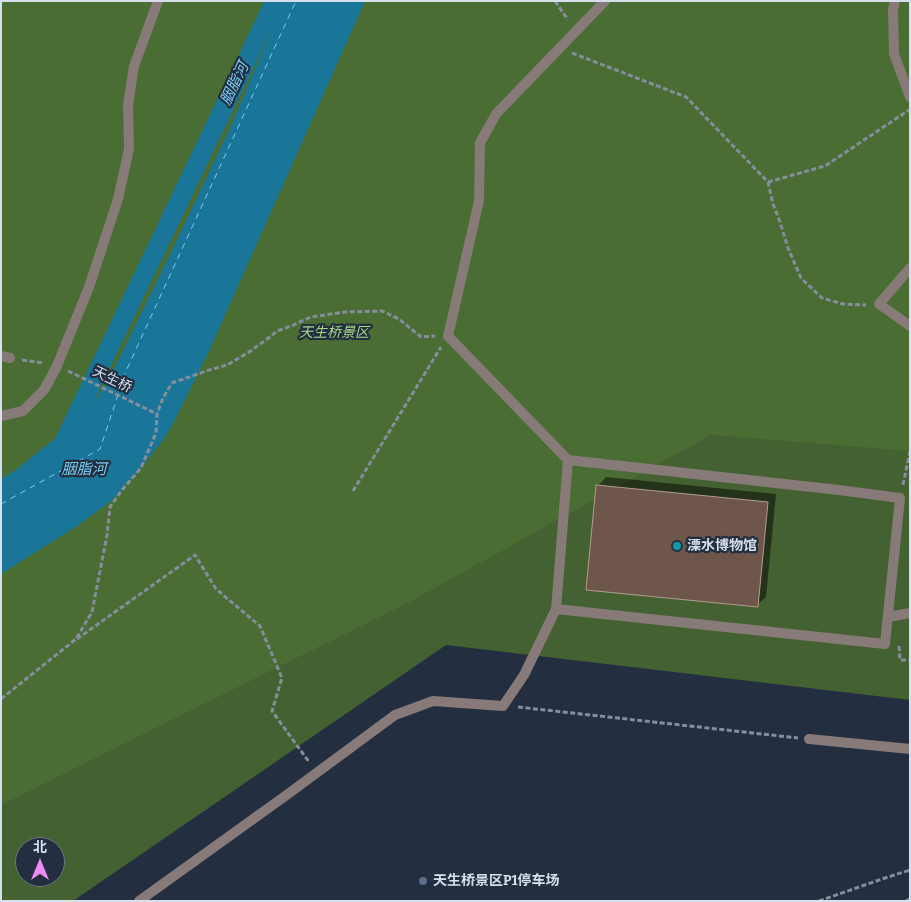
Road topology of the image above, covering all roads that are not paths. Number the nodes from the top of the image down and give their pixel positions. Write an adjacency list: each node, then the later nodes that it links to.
1 (158, 1): 7 (lane)
2 (605, 1): 8 (lane)
3 (895, 1): 4 (lane)
4 (910, 96)
5 (910, 268): 6 (lane)
6 (910, 326)
7 (1, 416)
8 (568, 460): 9 (lane); 11 (lane)
9 (556, 609): 11 (lane); 14 (lane)
10 (910, 614): 11 (lane)
11 (888, 617)
12 (809, 739): 13 (lane)
13 (910, 749)
14 (139, 901)

